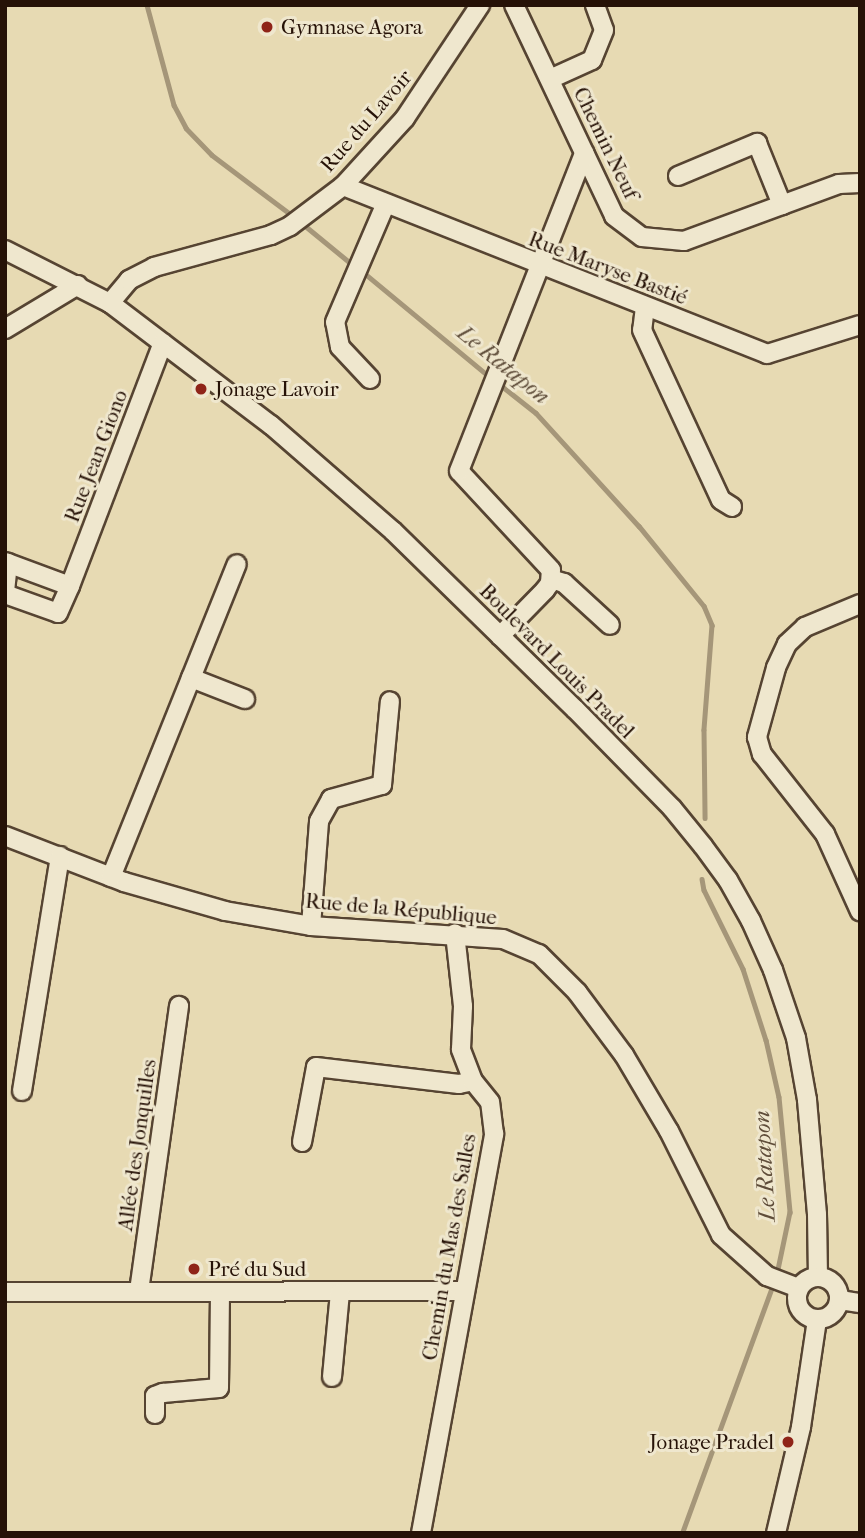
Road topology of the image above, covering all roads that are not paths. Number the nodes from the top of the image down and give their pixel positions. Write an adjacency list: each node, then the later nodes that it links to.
1 (480, 5): 8 (street, Rue du Lavoir)
2 (514, 5): 4 (street, Chemin Neuf)
3 (594, 5): 4 (street)
4 (550, 79): 5 (street, Chemin Neuf)
5 (584, 153): 10 (street, Chemin Neuf); 12 (street)
6 (678, 176): 10 (street)
7 (860, 183): 10 (street, Chemin Neuf)
8 (344, 186): 9 (street, Rue Maryse Bastié); 14 (street, Rue du Lavoir)
9 (386, 203): 12 (street, Rue Maryse Bastié); 19 (street)
10 (782, 205)
11 (5, 250): 13 (street, Boulevard Louis Pradel)
12 (540, 266): 15 (street, Rue Maryse Bastié); 23 (street)
13 (78, 285): 14 (street, Boulevard Louis Pradel); 17 (street)
14 (110, 303): 18 (street, Boulevard Louis Pradel)
15 (645, 307): 16 (street, Rue Maryse Bastié); 20 (street)
16 (860, 325)
17 (5, 329)
18 (163, 342): 24 (street, Rue Jean Giono); 27 (street, Boulevard Louis Pradel)
19 (370, 379)
20 (732, 507)
21 (7, 562): 24 (street, Rue Jean Giono); 24 (street, Rue Jean Giono)
22 (237, 564): 28 (street)
23 (551, 579): 26 (street); 27 (street)
24 (70, 586)
25 (860, 604): 34 (street)
26 (610, 625)
27 (500, 636): 41 (street, Boulevard Louis Pradel)
28 (191, 678): 29 (street); 33 (street)
29 (245, 699)
30 (390, 701): 35 (street)
31 (5, 836): 32 (street, Rue de la République)
32 (60, 856): 33 (street, Rue de la République); 39 (street)
33 (111, 877): 35 (street, Rue de la République)
34 (859, 910)
35 (311, 926): 36 (street, Rue de la République)
36 (455, 933): 38 (street, Chemin du Mas des Salles); 42 (street, Rue de la République)
37 (179, 1006): 43 (street, Allée des Jonquilles)
38 (473, 1081): 40 (street); 44 (street, Chemin du Mas des Salles)
39 (22, 1091)
40 (302, 1142)
41 (818, 1277): 42 (street); 48 (street)
42 (792, 1287): 50 (street)
43 (139, 1291): 45 (street); 46 (street)
44 (464, 1291): 47 (street); 53 (street, Chemin du Mas des Salles)
45 (5, 1292)
46 (220, 1292): 47 (street); 52 (street)
47 (340, 1293): 51 (street)
48 (840, 1300): 49 (street); 50 (street)
49 (860, 1303)
50 (817, 1320): 54 (street)
51 (332, 1377)
52 (155, 1415)
53 (421, 1533)
54 (776, 1533)

